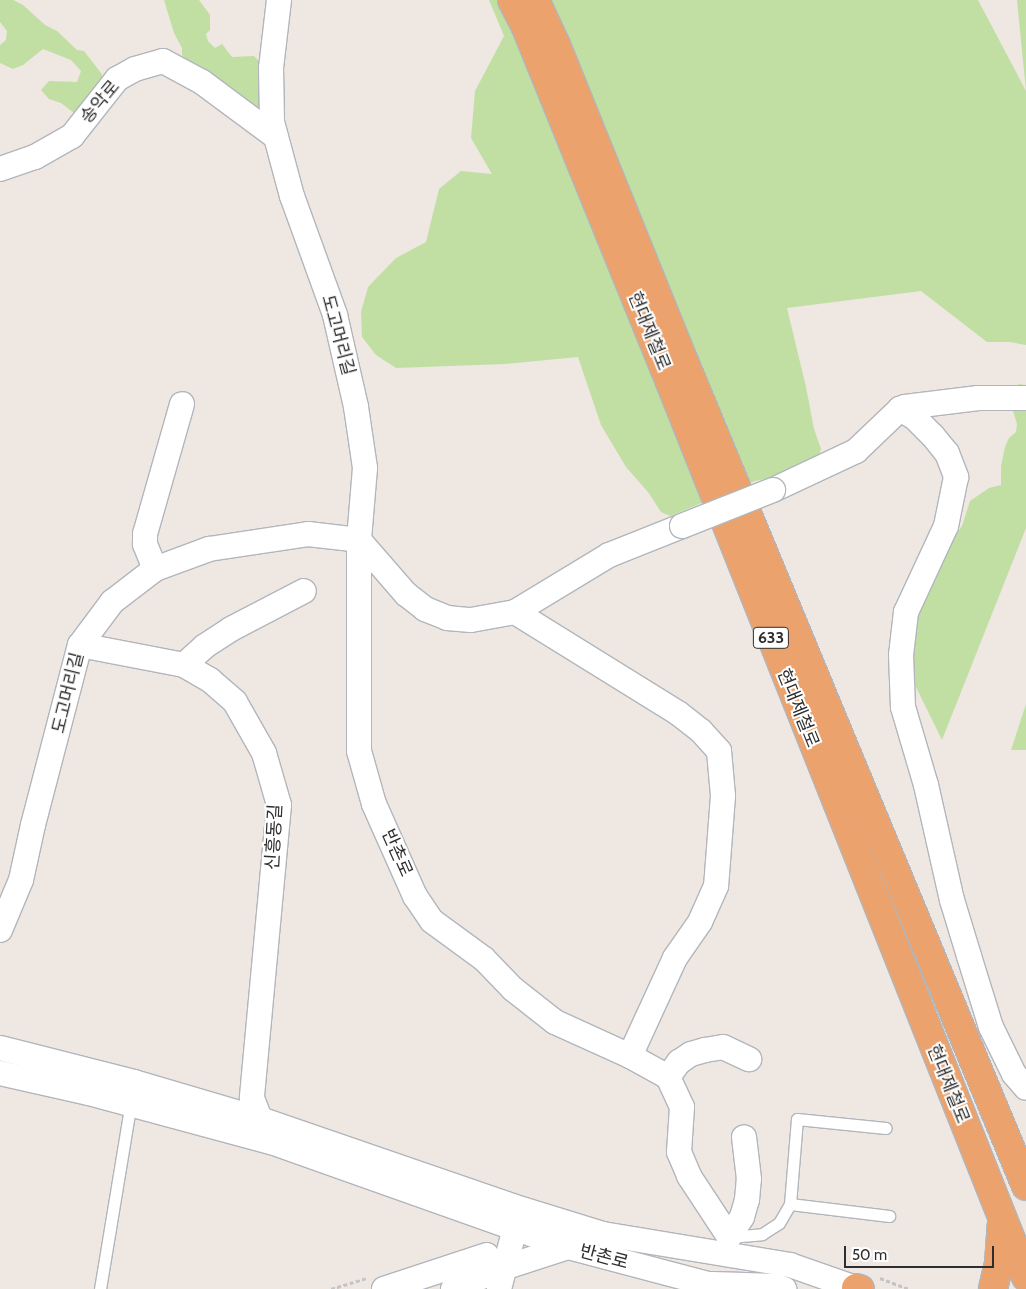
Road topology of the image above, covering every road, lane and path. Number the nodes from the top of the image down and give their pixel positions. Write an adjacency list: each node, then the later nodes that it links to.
1 (279, 0): 4 (street, 도고머리길)
2 (512, 0): 30 (highway, 현대제철로 / 633)
3 (535, 0): 26 (highway, 현대제철로 / 633)
4 (276, 137): 5 (street, 송악로); 9 (street, 도고머리길)
5 (0, 169)
6 (1026, 398): 8 (street)
7 (182, 404): 10 (street)
8 (900, 409): 12 (street, bridge); 21 (street)
9 (359, 540): 10 (street, 도고머리길); 12 (street); 17 (street, 반촌로)
10 (155, 569): 13 (street, 도고머리길)
11 (304, 591): 14 (street)
12 (515, 612): 17 (street)
13 (80, 645): 14 (street, 신흥동길); 15 (street, 도고머리길)
14 (184, 665): 23 (street, 신흥동길)
15 (0, 930)
16 (0, 1048): 22 (street)
17 (630, 1056): 20 (street, 반촌로)
18 (749, 1059): 20 (street)
19 (0, 1073): 22 (street)
20 (668, 1077): 31 (street)
21 (1026, 1088)
22 (132, 1093): 23 (street); 28 (street); 37 (lane)
23 (260, 1118): 28 (street)
24 (886, 1128): 27 (lane)
25 (744, 1137): 31 (street)
26 (1026, 1186)
27 (790, 1204): 29 (lane); 31 (lane)
28 (502, 1211): 32 (street); 33 (street); 41 (street)
29 (888, 1216)
30 (1002, 1216): 34 (highway, 현대제철로 / 633); 42 (highway)
31 (728, 1237)
32 (568, 1247): 33 (street, 반촌로); 35 (street, 반촌로)
33 (491, 1275): 38 (street, 반촌로); 39 (street)
34 (1026, 1277)
35 (683, 1284): 36 (street, 반촌로)
36 (718, 1286): 40 (street, 반촌로)
37 (100, 1289)
38 (384, 1289)
39 (453, 1289)
40 (784, 1289)
41 (858, 1289)
42 (993, 1289)

